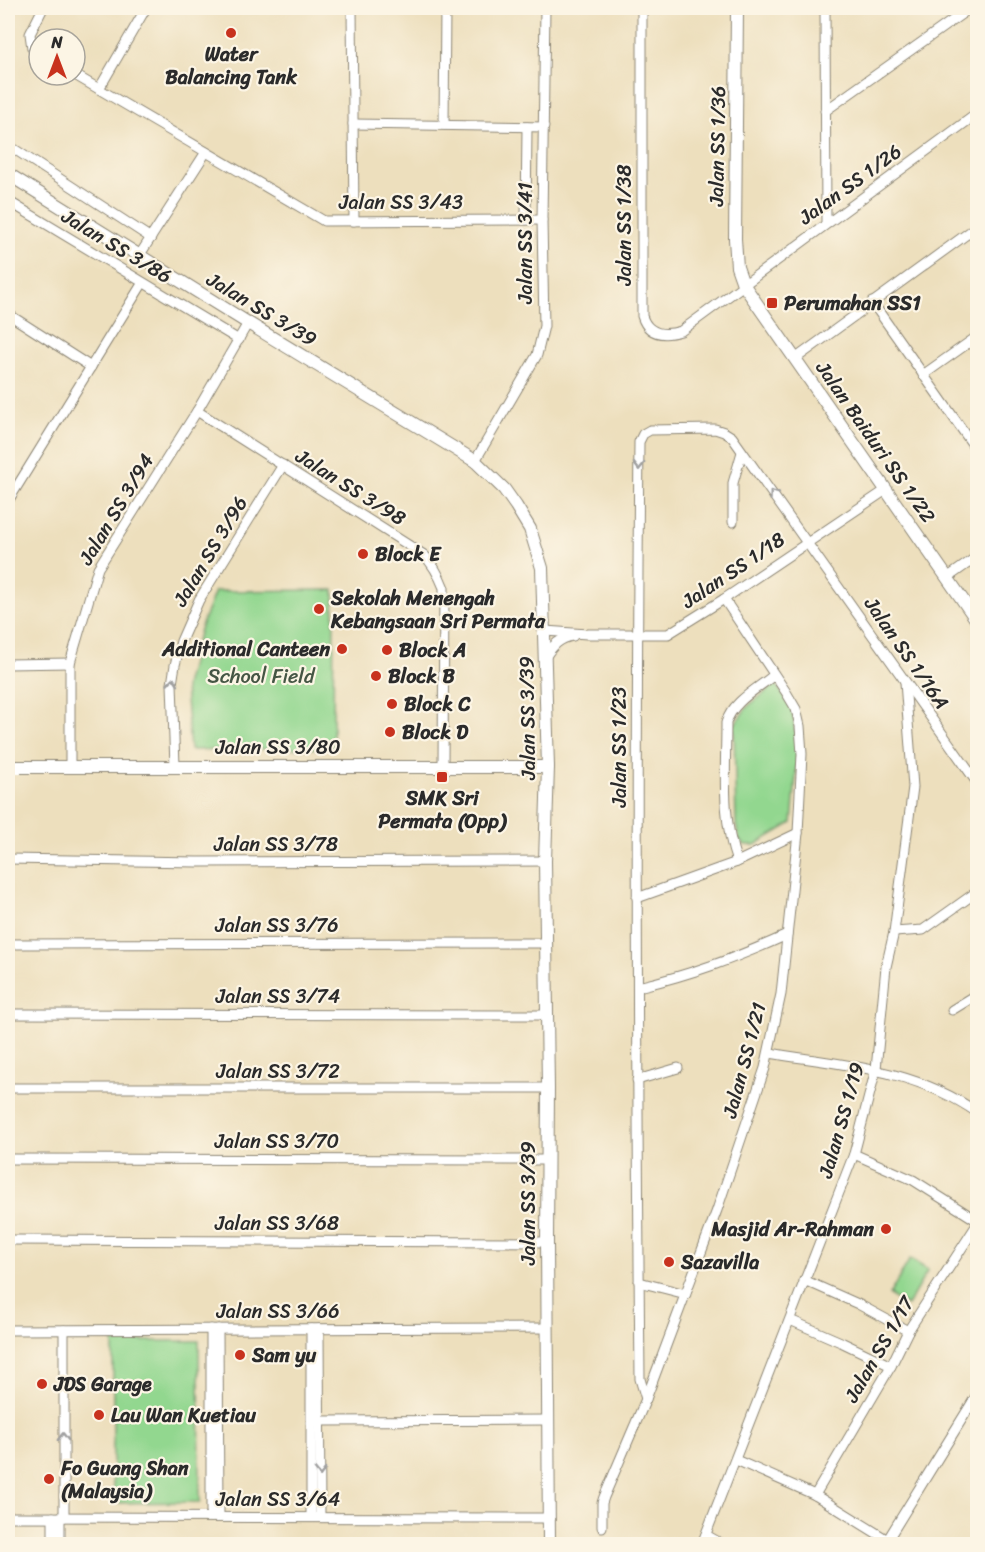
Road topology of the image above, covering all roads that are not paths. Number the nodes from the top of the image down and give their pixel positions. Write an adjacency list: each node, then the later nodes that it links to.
1 (43, 8): 10 (street)
2 (147, 8): 12 (street)
3 (352, 8): 15 (street)
4 (445, 8): 16 (street)
5 (545, 8): 18 (street, Jalan SS 3/41)
6 (642, 8): 31 (street, Jalan SS 1/38)
7 (737, 8): 31 (street, Jalan SS 1/36)
8 (825, 8): 13 (street)
9 (970, 8): 13 (street)
10 (34, 27)
11 (87, 82): 12 (street, Jalan SS 3/43)
12 (99, 89): 20 (street, Jalan SS 3/43)
13 (825, 111): 26 (street)
14 (978, 113): 26 (street, Jalan SS 1/26)
15 (353, 124): 16 (street); 23 (street)
16 (444, 125): 17 (street)
17 (527, 127): 18 (street); 24 (street)
18 (543, 127): 25 (street, Jalan SS 3/41)
19 (8, 145): 28 (street)
20 (206, 152): 23 (street, Jalan SS 3/43); 28 (street)
21 (8, 174): 29 (street, Jalan SS 3/39)
22 (8, 201): 30 (street, Jalan SS 3/86)
23 (354, 220): 24 (street, Jalan SS 3/43)
24 (526, 220): 25 (street, Jalan SS 3/43)
25 (543, 220): 43 (street, Jalan SS 3/41)
26 (826, 224): 31 (street, Jalan SS 1/26)
27 (978, 226): 32 (street)
28 (151, 238): 29 (street)
29 (139, 256): 34 (street, Jalan SS 3/39)
30 (142, 284): 36 (street, Jalan SS 3/86); 38 (street)
31 (743, 284): 37 (street, Jalan Baiduri SS 1/22)
32 (872, 302): 37 (street); 39 (street)
33 (8, 314): 38 (street)
34 (248, 323): 36 (street, Jalan SS 3/94); 43 (street, Jalan SS 3/39)
35 (978, 336): 39 (street)
36 (239, 340): 40 (street, Jalan SS 3/94)
37 (795, 359): 45 (street, Jalan Baiduri SS 1/22)
38 (91, 367): 46 (street)
39 (923, 375): 41 (street)
40 (197, 411): 44 (street, Jalan SS 3/98); 57 (street, Jalan SS 3/94)
41 (976, 447)
42 (742, 452): 47 (street); 48 (street, Jalan SS 1/23, one-way to 42); 55 (street, Jalan SS 1/23, one-way to 55)
43 (475, 460): 53 (street, Jalan SS 3/39)
44 (283, 465): 61 (street, Jalan SS 3/96, one-way to 44); 62 (street, Jalan SS 3/98)
45 (886, 490): 48 (street, Jalan SS 1/18); 50 (street, Jalan Baiduri SS 1/22)
46 (8, 501)
47 (734, 522)
48 (807, 542): 51 (street, Jalan SS 1/18); 60 (street, Jalan SS 1/16A)
49 (978, 556): 50 (street)
50 (947, 578): 52 (street, Jalan Baiduri SS 1/22)
51 (724, 599): 55 (street, Jalan SS 1/18); 59 (street, Jalan SS 1/21)
52 (978, 622)
53 (545, 632): 54 (street, Jalan SS 1/18); 56 (street, Jalan SS 3/39)
54 (588, 634): 55 (street, Jalan SS 1/18); 56 (street, Jalan SS 1/18)
55 (637, 634): 72 (street, Jalan SS 1/23)
56 (546, 656): 65 (street, Jalan SS 3/39)
57 (70, 663): 58 (street); 64 (street, Jalan SS 3/94)
58 (8, 664)
59 (774, 675): 67 (street, Jalan SS 1/21); 70 (street)
60 (905, 682): 66 (street, Jalan SS 1/16A); 73 (street, Jalan SS 1/19)
61 (174, 766): 62 (street, Jalan SS 3/80); 64 (street, Jalan SS 3/80)
62 (443, 766): 65 (street, Jalan SS 3/80)
63 (8, 767): 64 (street, Jalan SS 3/80)
64 (70, 767)
65 (548, 767): 69 (street, Jalan SS 3/39)
66 (978, 784)
67 (798, 833): 70 (street); 74 (street, Jalan SS 1/21)
68 (8, 859): 69 (street, Jalan SS 3/78)
69 (545, 861): 75 (street, Jalan SS 3/39)
70 (737, 862): 72 (street)
71 (978, 891): 73 (street)
72 (637, 898): 77 (street, Jalan SS 1/23)
73 (894, 932): 84 (street, Jalan SS 1/19)
74 (787, 935): 77 (street); 82 (street, Jalan SS 1/21)
75 (547, 943): 76 (street, Jalan SS 3/76); 81 (street, Jalan SS 3/39)
76 (8, 944)
77 (638, 987): 85 (street, Jalan SS 1/23)
78 (978, 994): 79 (street)
79 (952, 1010)
80 (8, 1014): 81 (street, Jalan SS 3/74)
81 (548, 1015): 87 (street, Jalan SS 3/39)
82 (769, 1053): 84 (street); 97 (street, Jalan SS 1/21)
83 (678, 1068): 85 (street)
84 (876, 1069): 88 (street); 89 (street, Jalan SS 1/19)
85 (637, 1080): 96 (street, Jalan SS 1/23)
86 (8, 1088): 87 (street, Jalan SS 3/72)
87 (548, 1088): 91 (street, Jalan SS 3/39)
88 (978, 1113)
89 (854, 1154): 92 (street); 95 (street, Jalan SS 1/19)
90 (8, 1159): 91 (street, Jalan SS 3/70)
91 (547, 1160): 94 (street, Jalan SS 3/39)
92 (978, 1222): 104 (street, Jalan SS 1/17)
93 (8, 1240): 94 (street, Jalan SS 3/68)
94 (547, 1242): 99 (street, Jalan SS 3/39)
95 (804, 1280): 98 (street, Jalan SS 1/19); 104 (street)
96 (639, 1282): 97 (street); 107 (street, Jalan SS 1/23)
97 (686, 1294): 107 (street, Jalan SS 1/21)
98 (790, 1320): 105 (street); 110 (street, Jalan SS 1/19)
99 (548, 1328): 101 (street, Jalan SS 3/66); 108 (street, Jalan SS 3/39)
100 (214, 1329): 101 (street, Jalan SS 3/66); 103 (street, Jalan SS 3/66); 114 (street)
101 (315, 1329): 109 (street); 115 (street)
102 (8, 1330): 103 (street, Jalan SS 3/66)
103 (64, 1330): 113 (street, one-way to 103)
104 (908, 1331): 105 (street, Jalan SS 1/17)
105 (891, 1366): 111 (street, Jalan SS 1/17)
106 (978, 1393): 119 (street)
107 (646, 1399): 117 (street, Jalan SS 1/21)
108 (548, 1420): 109 (street); 116 (street, Jalan SS 3/39)
109 (319, 1421): 115 (street, one-way to 115)
110 (736, 1461): 111 (street); 118 (street, Jalan SS 1/19)
111 (815, 1495): 119 (street)
112 (8, 1517): 113 (street, Jalan SS 3/64)
113 (59, 1517): 114 (street, Jalan SS 3/64); 120 (street); 121 (street)
114 (215, 1517): 115 (street, Jalan SS 3/64)
115 (316, 1517): 116 (street, Jalan SS 3/64)
116 (549, 1518): 122 (street, Jalan SS 3/39)
117 (602, 1527)
118 (706, 1535): 123 (street, Jalan SS 1/19); 124 (street)
119 (889, 1543)
120 (52, 1545)
121 (60, 1545)
122 (549, 1545)
123 (702, 1545)
124 (722, 1545)

